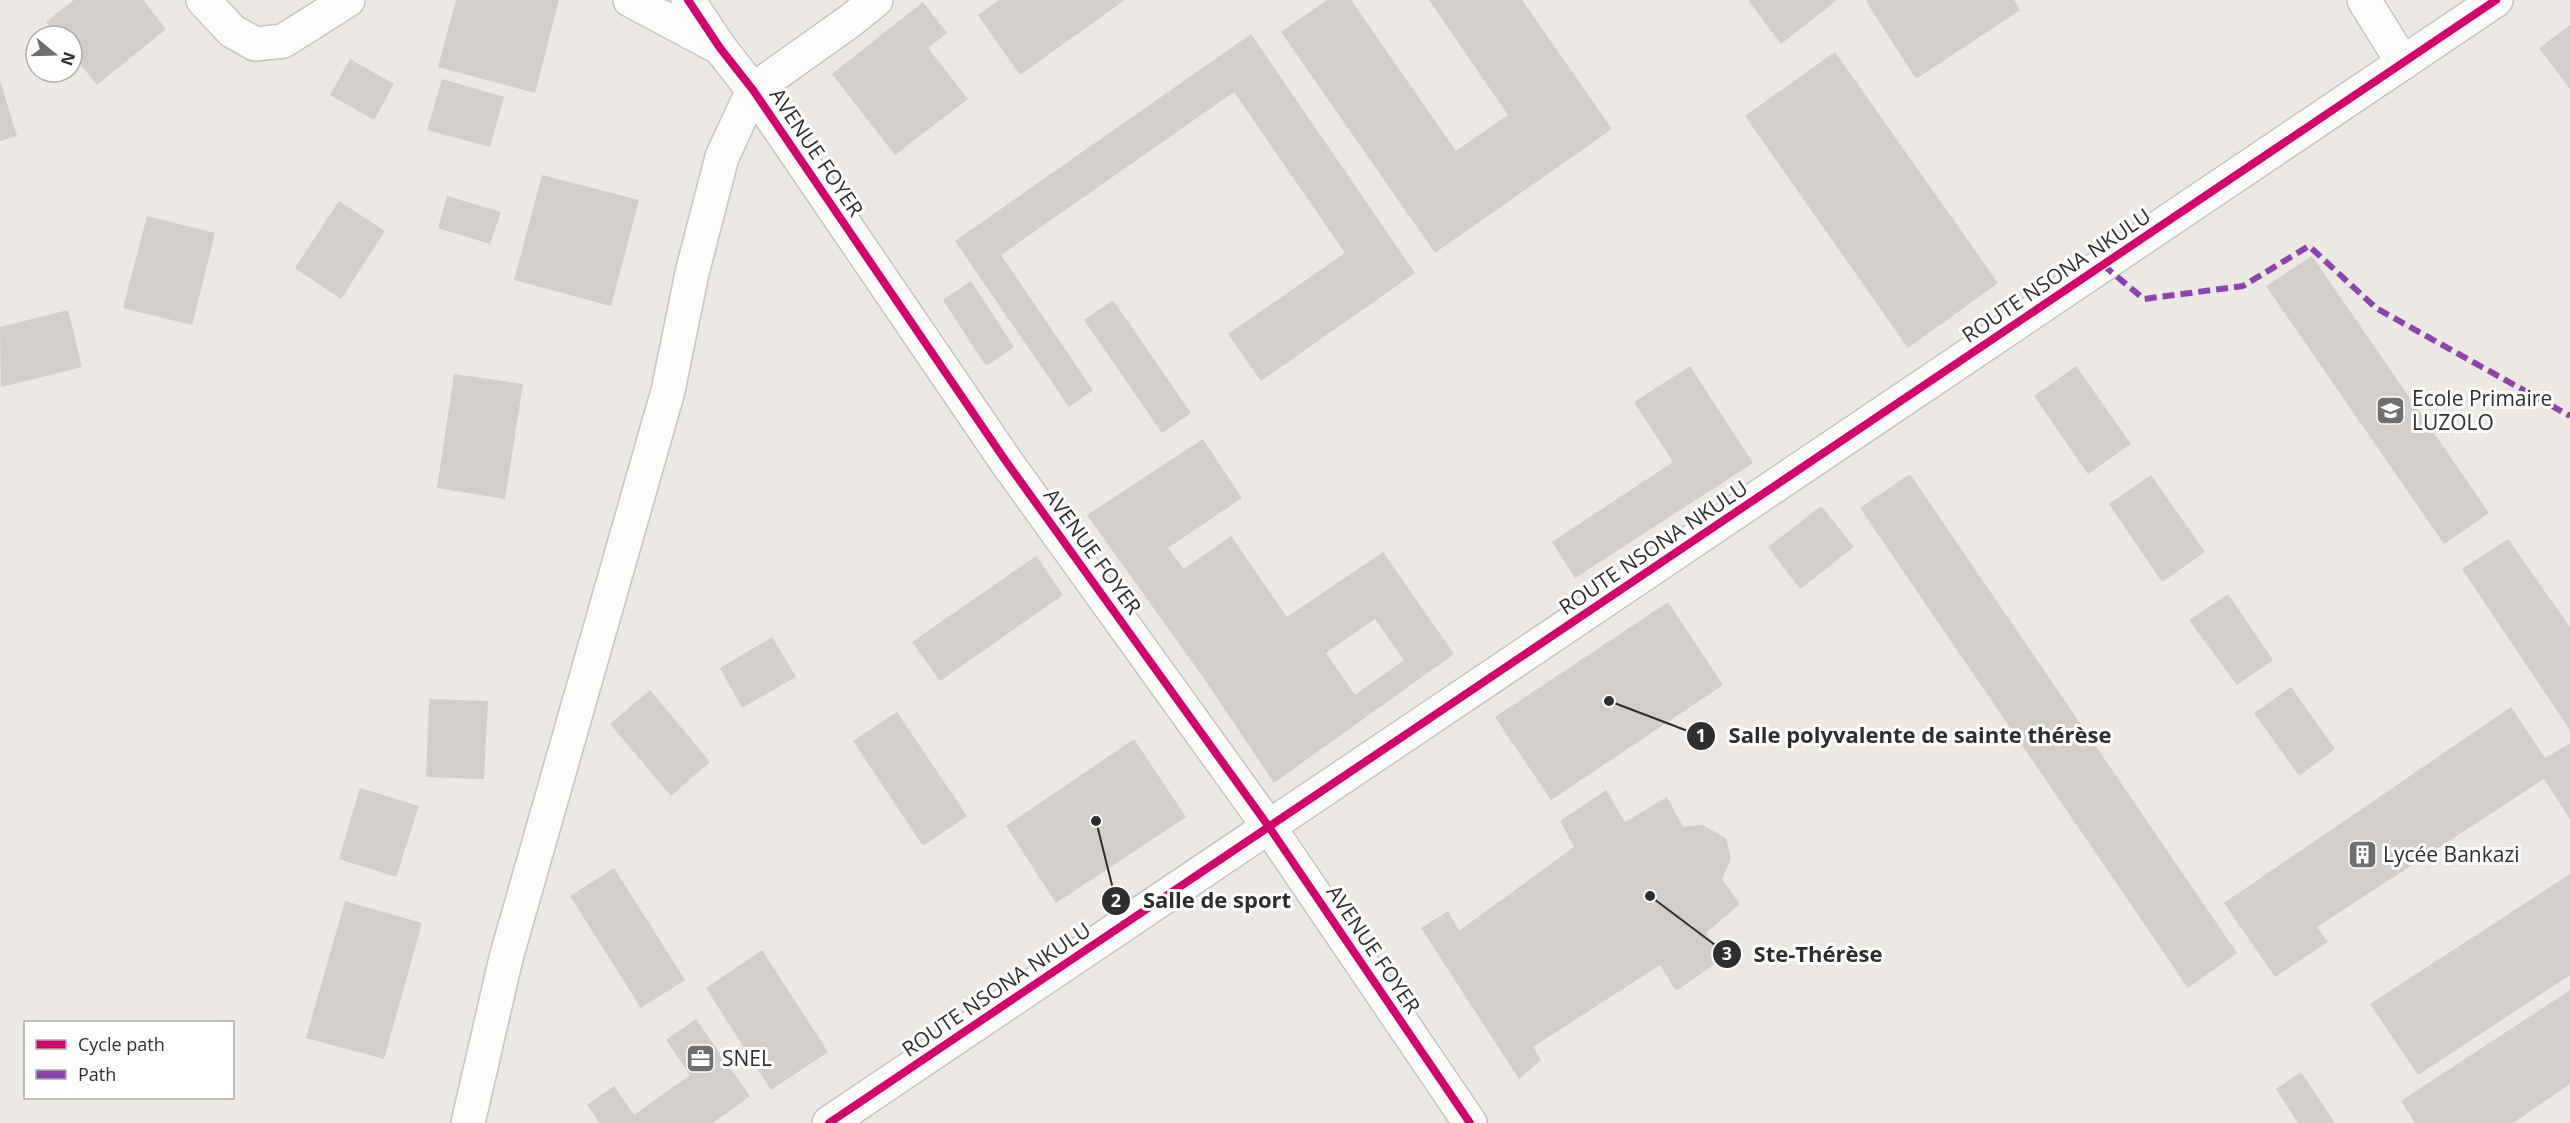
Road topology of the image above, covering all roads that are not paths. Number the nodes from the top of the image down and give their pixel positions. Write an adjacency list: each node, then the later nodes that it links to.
1 (203, 0): 2 (street)
2 (348, 0)
3 (630, 0): 8 (street)
4 (688, 0): 8 (street, AVENUE FOYER)
5 (876, 0): 10 (street)
6 (2364, 0): 9 (street)
7 (2496, 0): 9 (street, ROUTE NSONA NKULU)
8 (720, 48): 10 (street, AVENUE FOYER)
9 (2403, 63): 11 (street, ROUTE NSONA NKULU)
10 (753, 90): 11 (street, AVENUE FOYER); 12 (street)
11 (1269, 827): 13 (street, ROUTE NSONA NKULU); 14 (street, AVENUE FOYER)
12 (468, 1123)
13 (829, 1123)
14 (1470, 1123)

